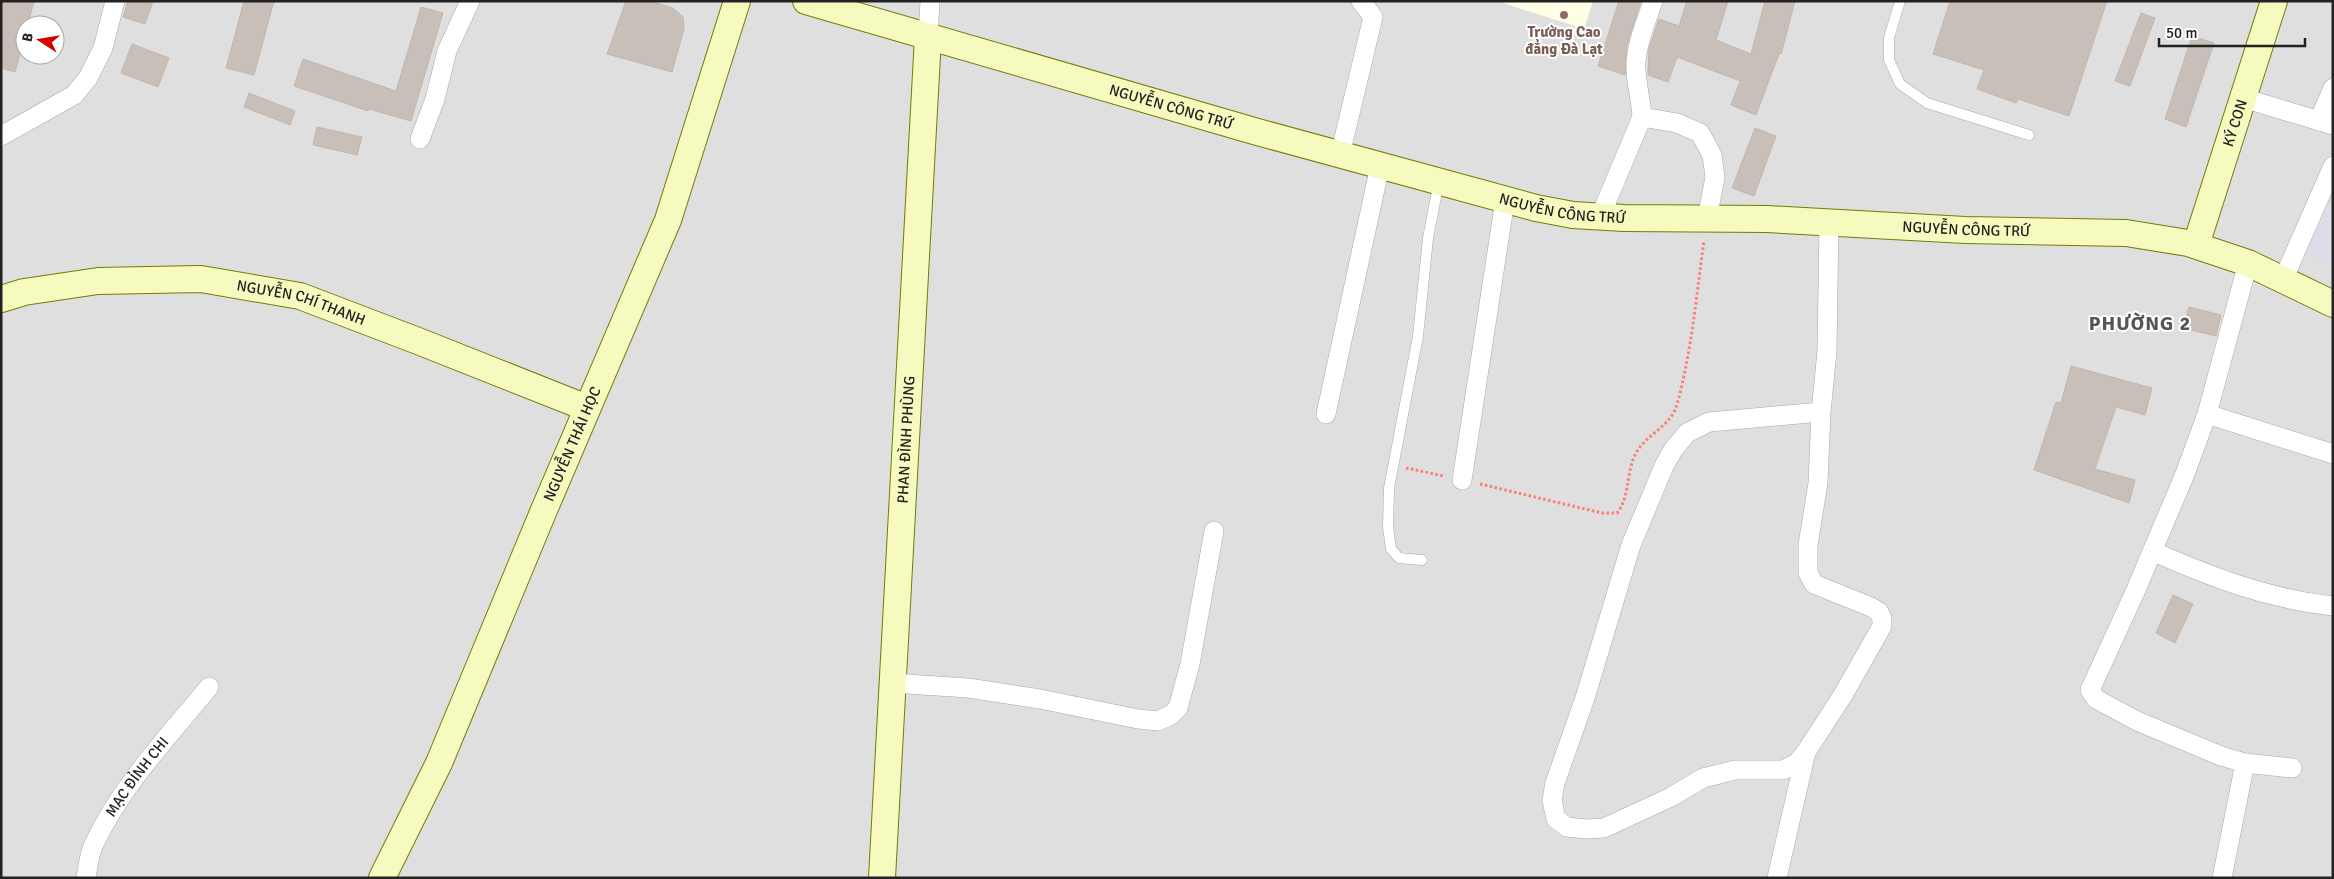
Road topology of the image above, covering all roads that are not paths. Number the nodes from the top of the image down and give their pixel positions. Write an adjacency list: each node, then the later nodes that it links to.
1 (115, 1): 16 (street)
2 (470, 1): 17 (street)
3 (737, 1): 31 (street, NGUYỄN THÁI HỌC)
4 (806, 1): 10 (street, NGUYỄN CÔNG TRỨ)
5 (930, 1): 10 (street, PHAN ĐÌNH PHÙNG)
6 (1361, 1): 18 (street)
7 (1653, 1): 13 (street)
8 (1900, 1): 15 (lane)
9 (2274, 1): 12 (street, KÝ CON)
10 (928, 37): 18 (street, NGUYỄN CÔNG TRỨ); 41 (street, PHAN ĐÌNH PHÙNG)
11 (2333, 88): 14 (street)
12 (2243, 98): 14 (street); 26 (street, KÝ CON)
13 (1642, 117): 23 (street); 24 (street)
14 (2326, 123)
15 (2029, 135)
16 (1, 136)
17 (420, 139)
18 (1340, 155): 19 (street, NGUYỄN CÔNG TRỨ)
19 (1380, 166): 21 (street, NGUYỄN CÔNG TRỨ); 33 (street)
20 (2333, 166): 28 (street)
21 (1439, 181): 22 (street, NGUYỄN CÔNG TRỨ); 39 (lane)
22 (1505, 200): 23 (street, NGUYỄN CÔNG TRỨ); 36 (street)
23 (1600, 216): 24 (street, NGUYỄN CÔNG TRỨ)
24 (1707, 218): 25 (street, NGUYỄN CÔNG TRỨ)
25 (1829, 222): 26 (street, NGUYỄN CÔNG TRỨ); 32 (street)
26 (2196, 245): 27 (street, NGUYỄN CÔNG TRỨ)
27 (2248, 263): 28 (street, NGUYỄN CÔNG TRỨ); 34 (street)
28 (2283, 280): 30 (street, NGUYỄN CÔNG TRỨ)
29 (1, 299): 31 (street, NGUYỄN CHÍ THANH)
30 (2333, 304)
31 (587, 408): 47 (street, NGUYỄN THÁI HỌC)
32 (1821, 412): 43 (street); 43 (street)
33 (1326, 414)
34 (2207, 414): 35 (street); 38 (street)
35 (2333, 454)
36 (1462, 480)
37 (1214, 531): 41 (street)
38 (2152, 551): 40 (street); 44 (street)
39 (1422, 560)
40 (2333, 606)
41 (892, 683): 48 (street, PHAN ĐÌNH PHÙNG)
42 (209, 687): 46 (street, MẠC ĐỈNH CHI)
43 (1806, 752): 49 (street)
44 (2245, 763): 45 (street); 50 (street)
45 (2292, 768)
46 (86, 878)
47 (382, 878)
48 (882, 878)
49 (1777, 878)
50 (2222, 878)

